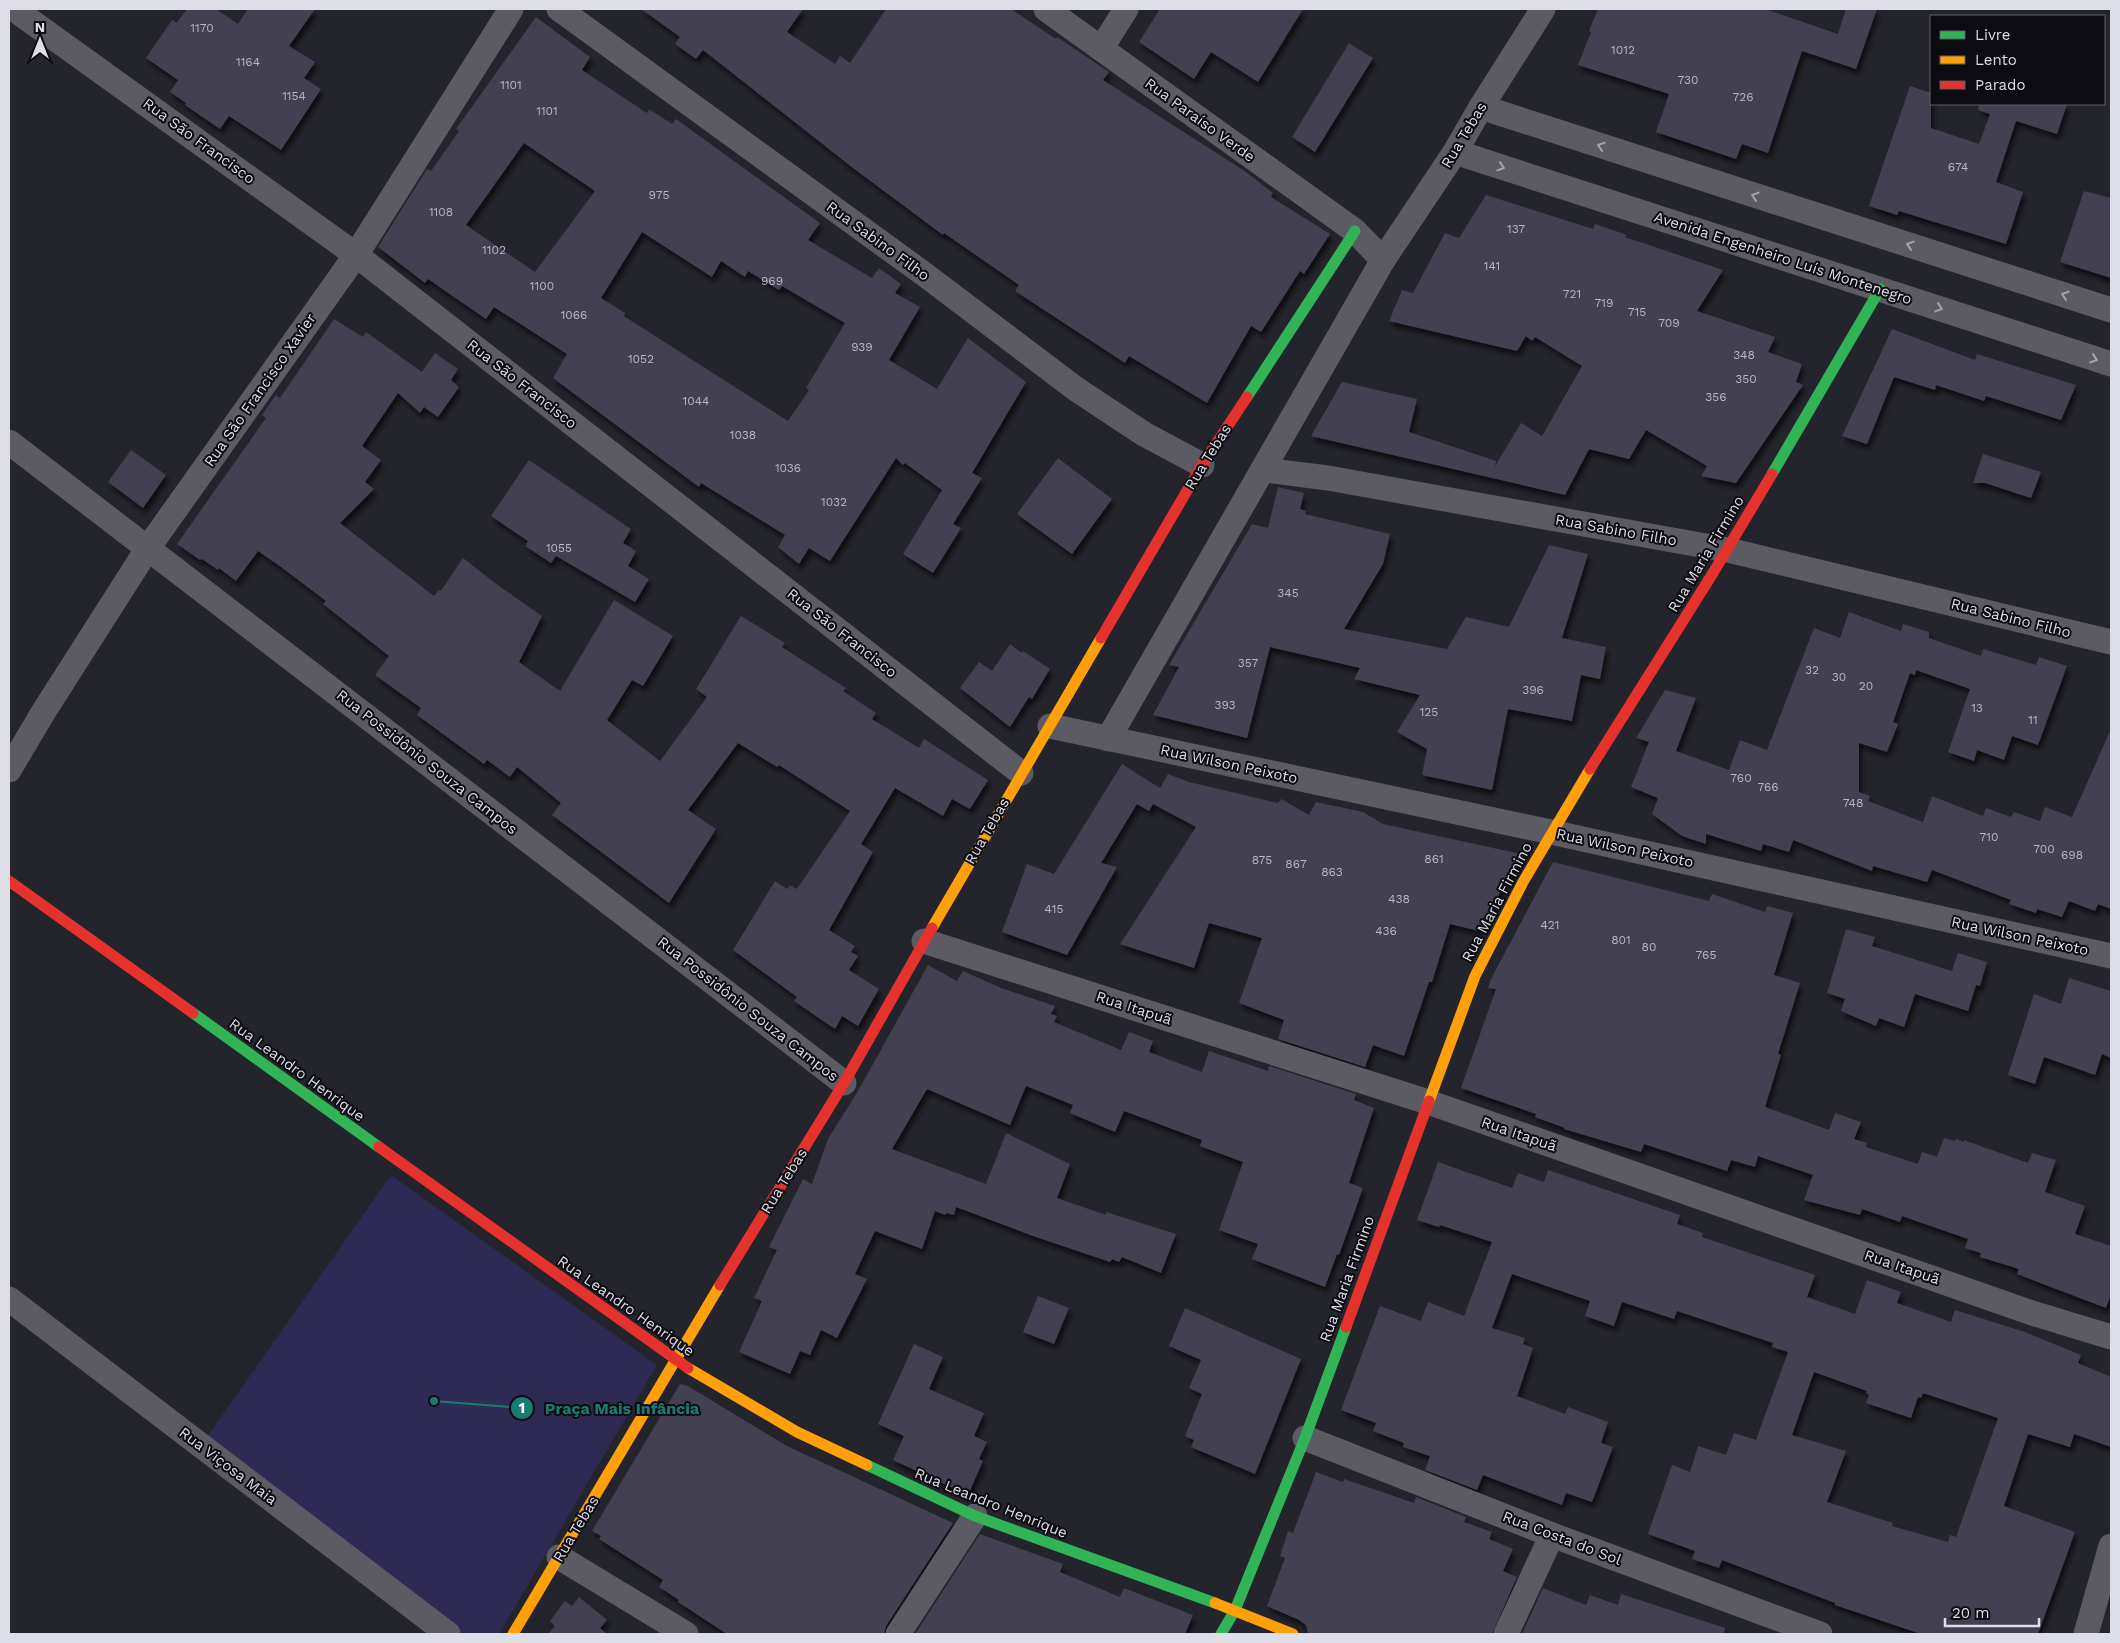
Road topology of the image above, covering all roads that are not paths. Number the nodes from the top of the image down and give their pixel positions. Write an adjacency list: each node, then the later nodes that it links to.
1 (14, 9): 11 (street, Rua São Francisco)
2 (511, 9): 11 (street, Rua São Francisco Xavier)
3 (559, 9): 17 (street, Rua Sabino Filho)
4 (1046, 9): 7 (street, Rua Paraíso Verde)
5 (1126, 9): 7 (street)
6 (1543, 9): 8 (street, Rua Tebas)
7 (1101, 49): 10 (street, Rua Paraíso Verde)
8 (1480, 107): 9 (street, Rua Tebas); 14 (street, one-way to 8)
9 (1455, 152): 12 (street, Rua Tebas); 13 (street, Avenida Engenheiro Luís Montenegro, one-way to 13)
10 (1356, 231): 12 (street); 17 (street, Rua Tebas)
11 (356, 255): 19 (street, Rua São Francisco Xavier); 25 (street, Rua São Francisco)
12 (1383, 260): 18 (street, Rua Tebas)
13 (1880, 288): 15 (street, Avenida Engenheiro Luís Montenegro, one-way to 15); 20 (street, Rua Maria Firmino)
14 (2111, 310)
15 (2111, 364)
16 (9, 442): 19 (street, Rua Possidônio Souza Campos)
17 (1202, 465): 22 (street, Rua Tebas)
18 (1264, 470): 20 (street, Rua Sabino Filho); 23 (street, Rua Tebas)
19 (148, 548): 24 (street, Rua São Francisco Xavier); 30 (street, Rua Possidônio Souza Campos)
20 (1728, 550): 21 (street, Rua Sabino Filho); 26 (street, Rua Maria Firmino)
21 (2111, 642)
22 (1050, 726): 23 (street); 25 (street, Rua Tebas)
23 (1108, 739): 26 (street, Rua Wilson Peixoto)
24 (9, 770)
25 (1021, 773): 28 (street, Rua Tebas)
26 (1551, 832): 29 (street, Rua Wilson Peixoto); 31 (street, Rua Maria Firmino)
27 (9, 881): 34 (street, Rua Leandro Henrique)
28 (924, 941): 30 (street, Rua Tebas); 31 (street, Rua Itapuã)
29 (2111, 956)
30 (844, 1082): 34 (street, Rua Tebas)
31 (1428, 1102): 33 (street, Rua Itapuã); 35 (street, Rua Maria Firmino)
32 (9, 1298): 41 (street, Rua Viçosa Maia)
33 (2111, 1337)
34 (675, 1360): 36 (street, Rua Leandro Henrique); 39 (street, Rua Tebas)
35 (1305, 1438): 37 (street, Rua Costa do Sol); 40 (street, Rua Maria Firmino)
36 (975, 1516): 40 (street, Rua Leandro Henrique); 44 (street)
37 (1552, 1535): 47 (street); 48 (street, Rua Costa do Sol)
38 (2111, 1546): 49 (street)
39 (560, 1557): 42 (street, Rua Tebas); 43 (street)
40 (1234, 1610): 45 (street, Rua Maria Firmino); 46 (street, Rua Leandro Henrique)
41 (448, 1634)
42 (513, 1634)
43 (686, 1634)
44 (898, 1634)
45 (1220, 1634)
46 (1293, 1634)
47 (1506, 1634)
48 (1820, 1634)
49 (2086, 1634)

